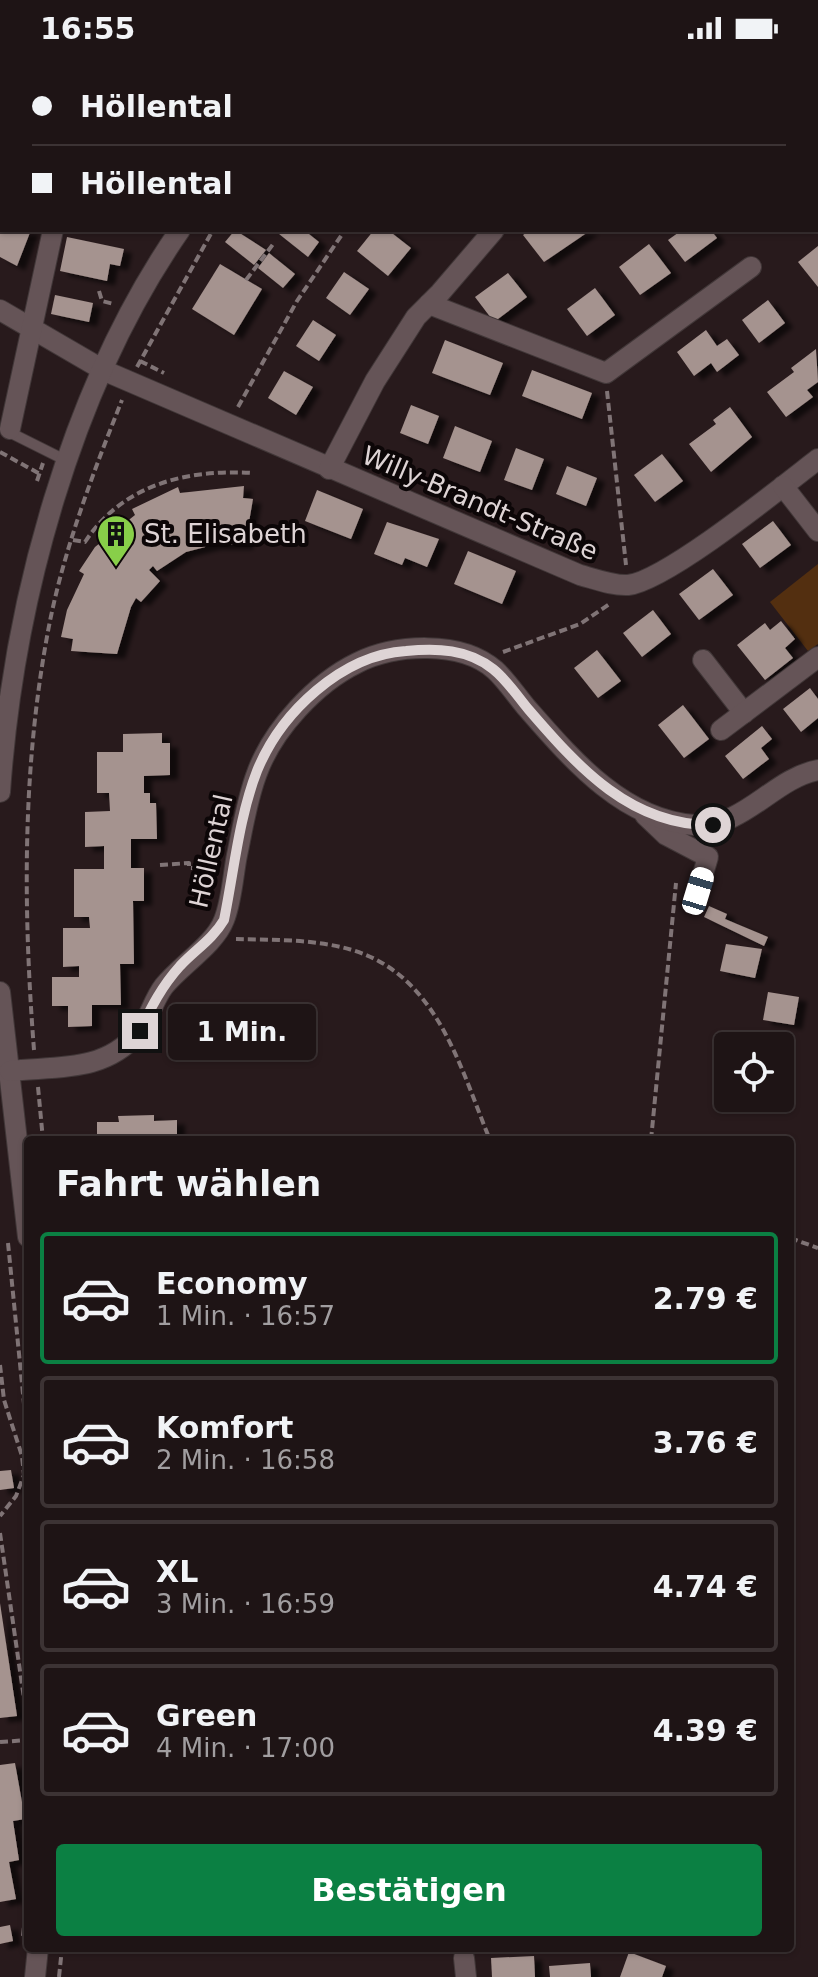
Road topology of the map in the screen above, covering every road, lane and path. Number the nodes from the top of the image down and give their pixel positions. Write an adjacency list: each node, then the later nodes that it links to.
1 (53, 232): 13 (street)
2 (179, 232): 14 (street)
3 (212, 232): 15 (path)
4 (344, 232): 17 (path)
5 (492, 232): 11 (street)
6 (274, 243): 8 (path)
7 (751, 267): 11 (street)
8 (246, 280)
9 (99, 291): 10 (path)
10 (114, 304)
11 (429, 304): 21 (street)
12 (0, 310): 13 (street, Willy-Brandt-Straße)
13 (30, 329): 14 (street, Willy-Brandt-Straße); 18 (street)
14 (105, 371): 15 (street, Willy-Brandt-Straße); 20 (street)
15 (129, 381): 21 (street, Willy-Brandt-Straße); 25 (path)
16 (607, 394): 26 (path)
17 (238, 407)
18 (10, 429): 20 (lane)
19 (818, 459): 23 (street)
20 (67, 461): 33 (street)
21 (329, 469): 26 (street, Willy-Brandt-Straße)
22 (253, 473): 25 (path)
23 (783, 486): 24 (street); 26 (street)
24 (818, 531)
25 (73, 540): 41 (path)
26 (628, 585): 28 (path)
27 (818, 657): 30 (street)
28 (477, 659): 34 (street, Höllental); 39 (street, Höllental)
29 (703, 660): 30 (street)
30 (744, 713): 31 (street)
31 (721, 730)
32 (818, 770): 34 (street, Höllental)
33 (0, 792)
34 (642, 812): 38 (street, Höllental)
35 (160, 865): 36 (path)
36 (201, 867)
37 (676, 883): 45 (path)
38 (698, 891)
39 (213, 938): 41 (street, Höllental); 44 (path)
40 (0, 992): 42 (street)
41 (36, 1068): 42 (street, Höllental); 43 (path)
42 (10, 1071): 46 (street)
43 (43, 1136)
44 (488, 1136)
45 (651, 1136)
46 (24, 1200)
47 (7, 1233): 51 (path)
48 (794, 1239): 49 (path)
49 (818, 1248)
50 (0, 1365): 52 (path)
51 (24, 1404)
52 (0, 1516)
53 (0, 1533): 54 (path)
54 (24, 1698)
55 (24, 1740): 56 (path)
56 (0, 1742)
57 (38, 1952): 59 (street)
58 (62, 1952): 60 (path)
59 (35, 1977)
60 (59, 1977)

